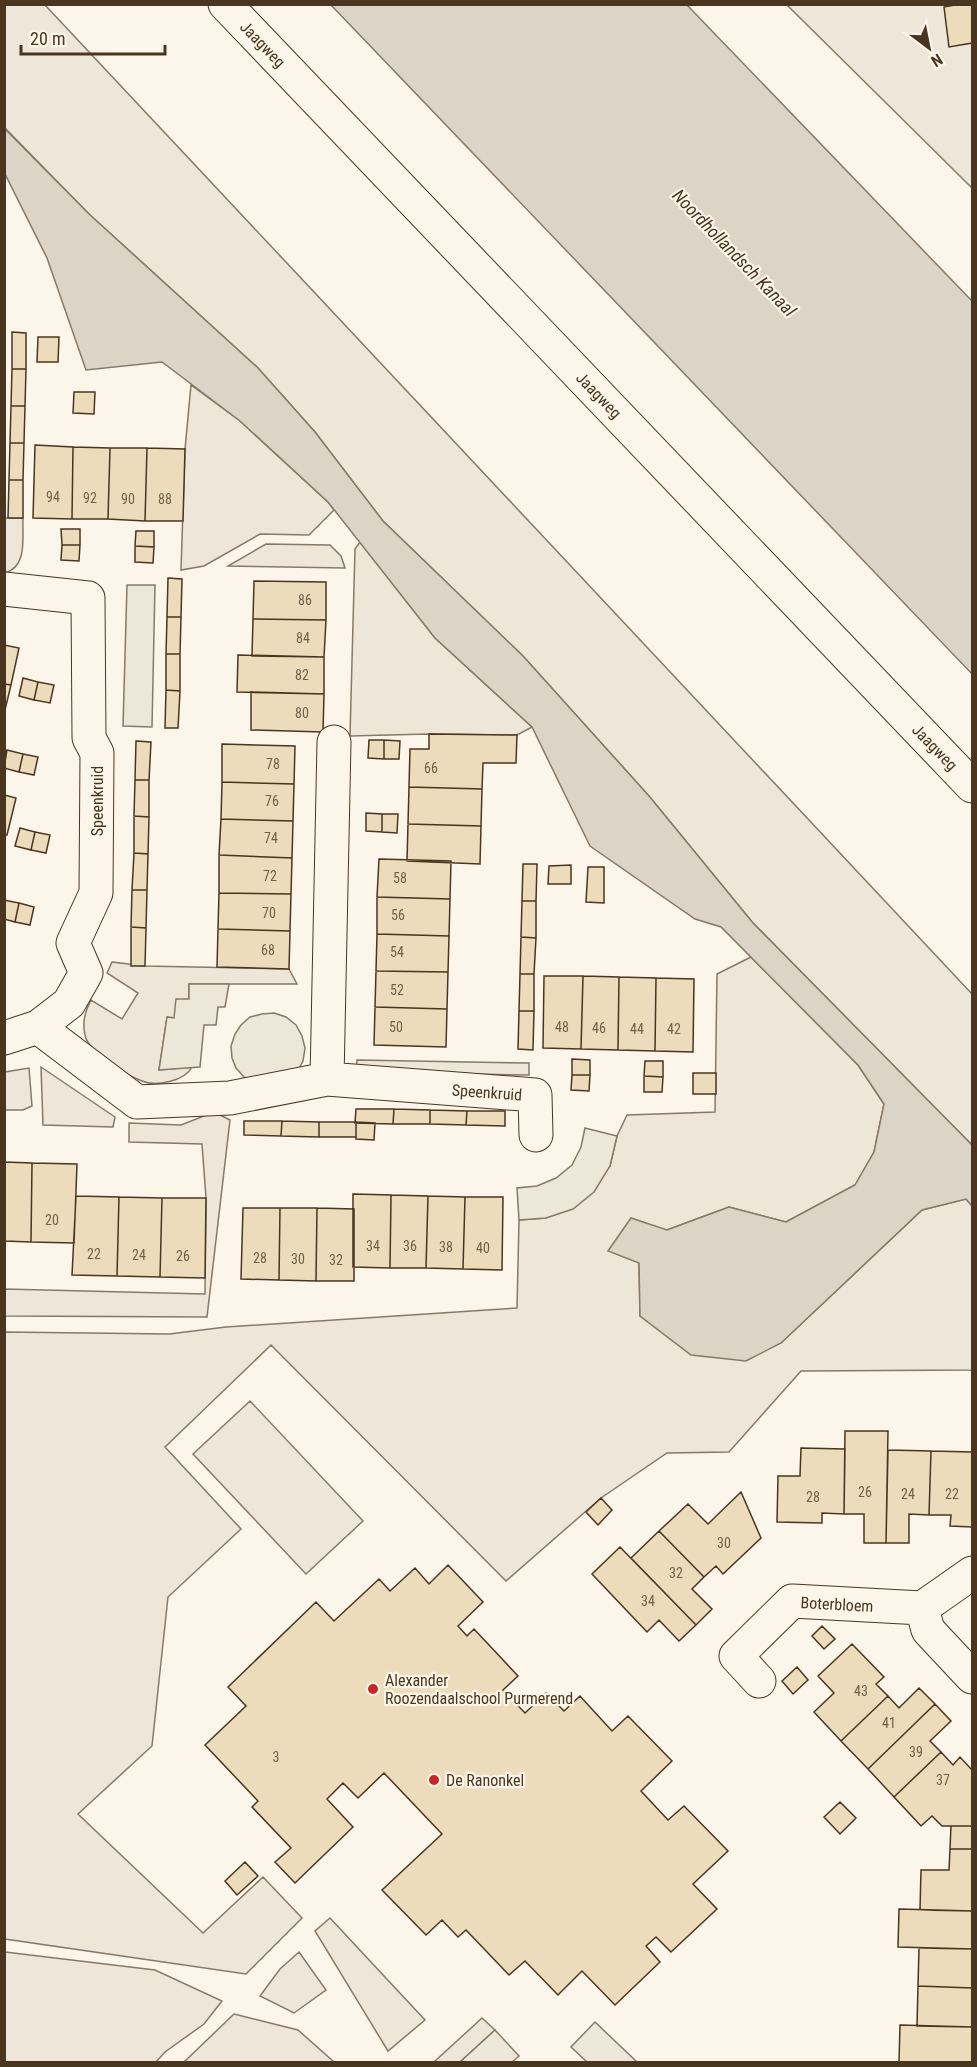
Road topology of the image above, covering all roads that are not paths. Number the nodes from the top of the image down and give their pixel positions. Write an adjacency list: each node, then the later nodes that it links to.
1 (225, 4): 4 (street, Jaagweg)
2 (4, 590): 5 (street, Speenkruid)
3 (334, 742): 7 (street)
4 (972, 786)
5 (38, 1027): 6 (street, Speenkruid); 7 (street, Speenkruid)
6 (4, 1038)
7 (327, 1079): 8 (street, Speenkruid)
8 (536, 1134)
9 (972, 1573): 10 (street)
10 (922, 1608): 11 (street); 12 (street, Boterbloem)
11 (972, 1677)
12 (759, 1681)

